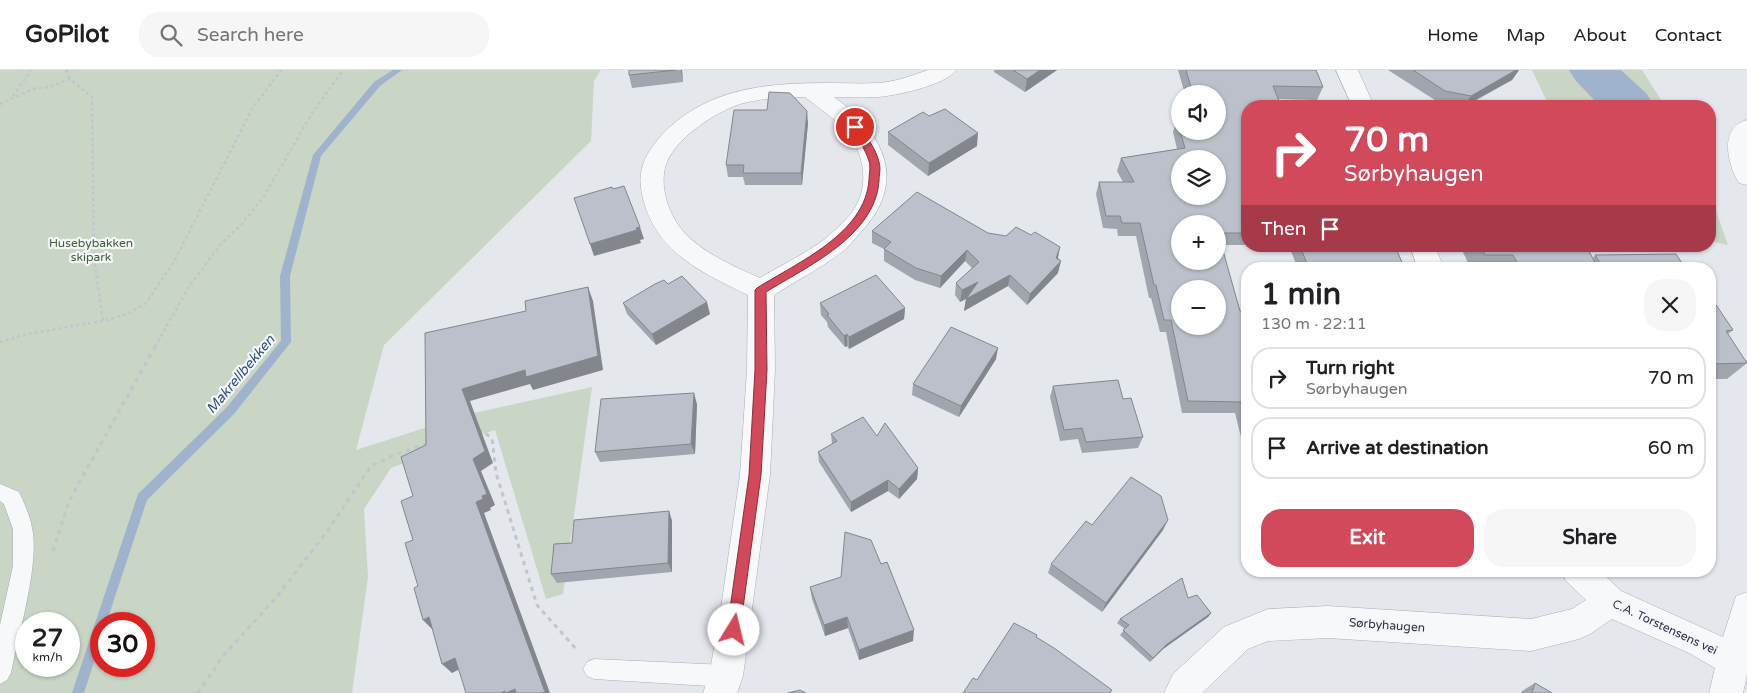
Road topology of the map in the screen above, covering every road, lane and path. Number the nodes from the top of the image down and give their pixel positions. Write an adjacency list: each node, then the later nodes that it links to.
1 (31, 70): 9 (path)
2 (66, 70): 7 (path)
3 (280, 70): 15 (path)
4 (343, 70): 20 (path)
5 (944, 70): 8 (street)
6 (1347, 70): 10 (street)
7 (70, 79): 9 (path); 15 (path)
8 (810, 90): 14 (street); 14 (street)
9 (12, 98): 11 (path)
10 (1360, 100)
11 (0, 104)
12 (1747, 127): 13 (street)
13 (1746, 174)
14 (761, 290): 27 (street)
15 (103, 321): 16 (path)
16 (0, 342)
17 (471, 430): 25 (path)
18 (437, 440): 28 (path)
19 (0, 492): 26 (lane)
20 (53, 553)
21 (1583, 577): 22 (street, C.A. Torstensens vei)
22 (1610, 602): 24 (street, C.A. Torstensens vei); 29 (street, Sørbyhaugen)
23 (1747, 607): 24 (street)
24 (1734, 661): 30 (street)
25 (594, 669): 27 (lane)
26 (0, 673)
27 (723, 684)
28 (198, 693)
29 (1181, 693)
30 (1726, 693)

